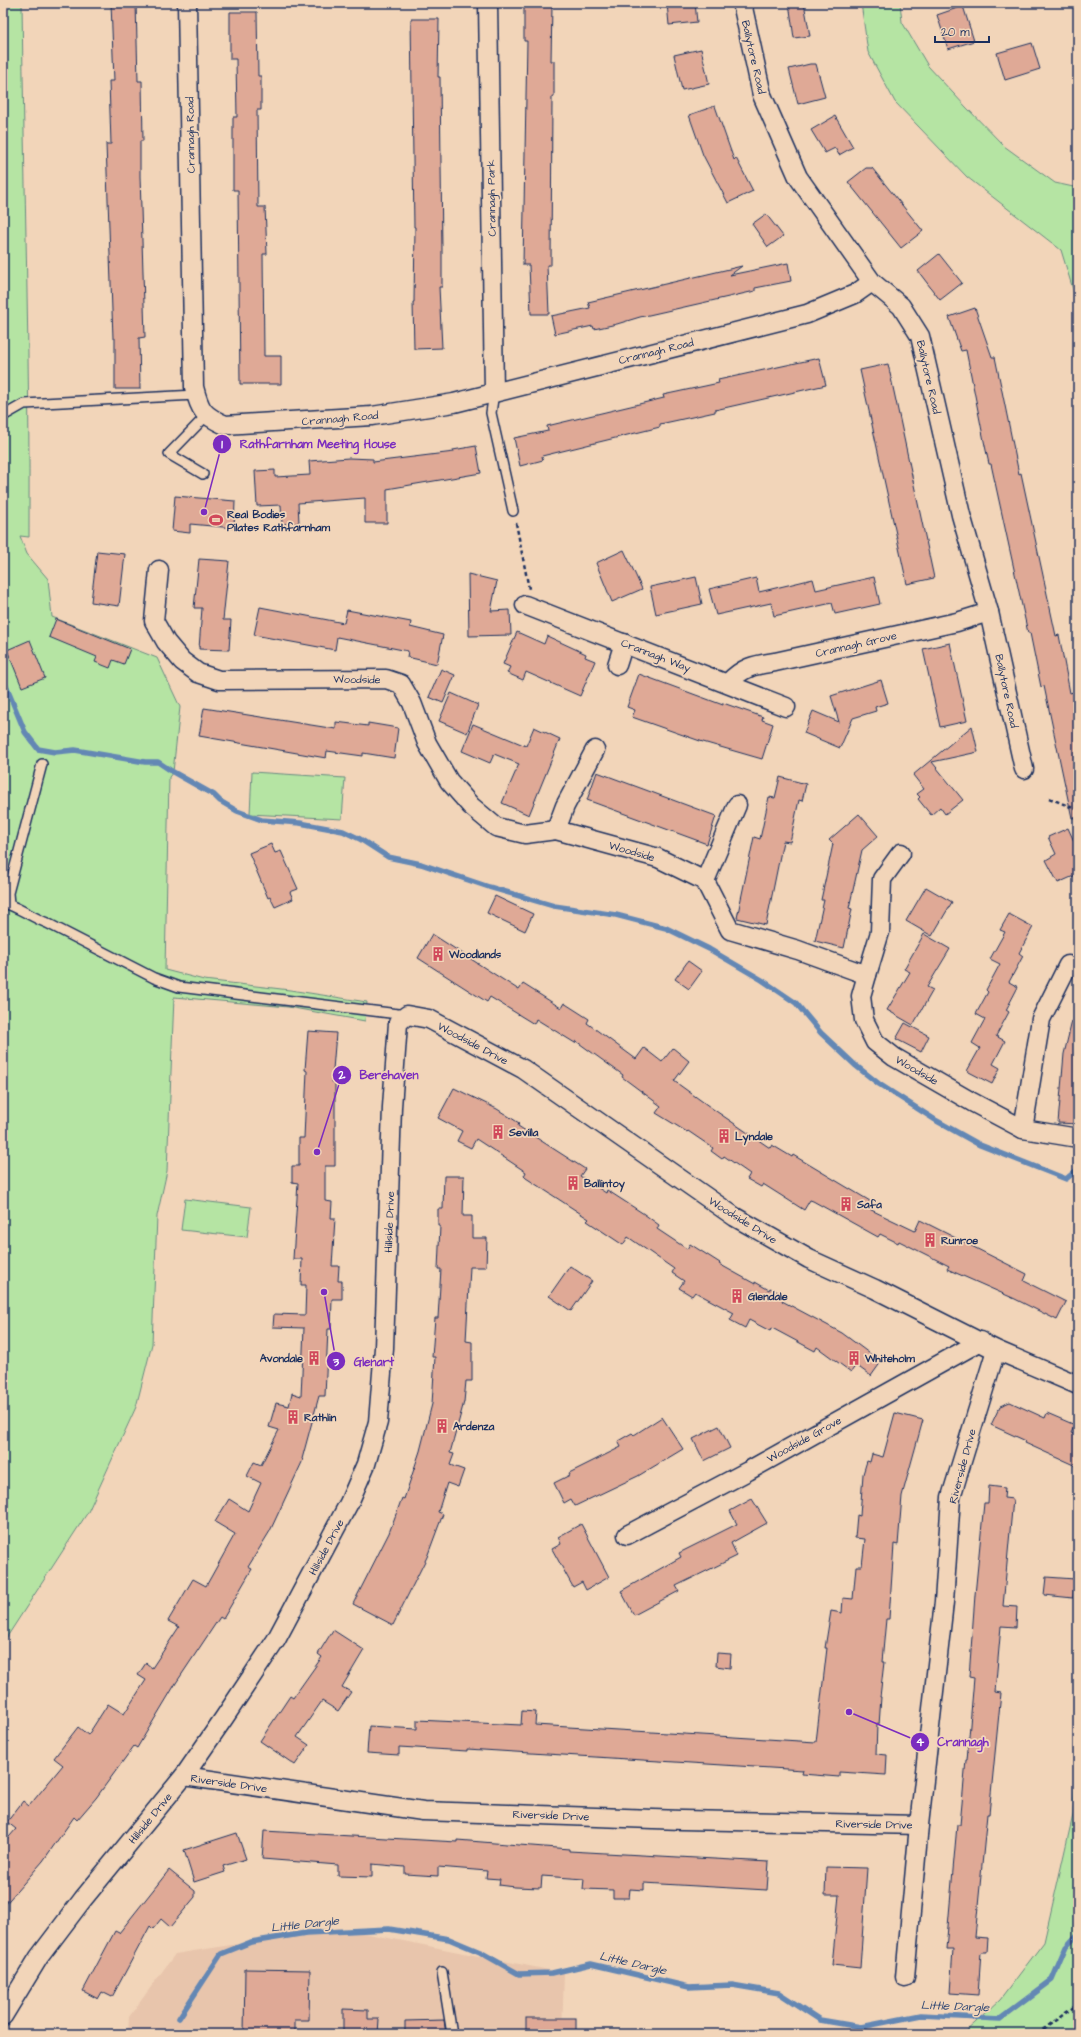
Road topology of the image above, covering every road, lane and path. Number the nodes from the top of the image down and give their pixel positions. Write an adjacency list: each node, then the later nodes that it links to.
1 (187, 3): 6 (street, Crannagh Road)
2 (488, 3): 5 (street, Crannagh Park)
3 (742, 3): 4 (street, Ballytore Road)
4 (872, 282): 5 (street, Crannagh Road); 13 (street, Ballytore Road)
5 (494, 392): 8 (street, Crannagh Road); 10 (lane)
6 (196, 395): 7 (lane); 8 (street, Crannagh Road)
7 (3, 416)
8 (206, 416): 9 (lane)
9 (203, 474)
10 (513, 511): 12 (path)
11 (159, 570): 24 (street, Woodside)
12 (527, 597): 14 (street, Crannagh Way)
13 (989, 612): 16 (street, Crannagh Grove); 20 (street, Ballytore Road)
14 (624, 642): 15 (street); 16 (street, Crannagh Way)
15 (617, 665)
16 (728, 683): 17 (street, Crannagh Way)
17 (786, 707)
18 (595, 750): 24 (street)
19 (42, 764): 27 (lane)
20 (1024, 769)
21 (1049, 798): 23 (path)
22 (737, 805): 26 (street)
23 (1078, 810)
24 (556, 830): 26 (street, Woodside)
25 (901, 853): 29 (street, Woodside)
26 (705, 881): 29 (street)
27 (6, 903): 30 (lane)
28 (1068, 964): 31 (street)
29 (867, 975): 31 (street, Woodside)
30 (407, 1015): 33 (street, Woodside Drive); 36 (street, Hillside Drive)
31 (1023, 1129): 32 (street, Woodside)
32 (1078, 1138)
33 (988, 1345): 34 (street, Woodside Drive); 35 (street, Woodside Grove); 37 (street, Riverside Drive)
34 (1078, 1385)
35 (627, 1535)
36 (184, 1776): 37 (street, Riverside Drive); 41 (street, Hillside Drive)
37 (919, 1825): 39 (street, Riverside Drive)
38 (442, 1972): 42 (lane)
39 (906, 1977)
40 (1078, 2004): 43 (path)
41 (3, 2016)
42 (452, 2034)
43 (1037, 2034)

